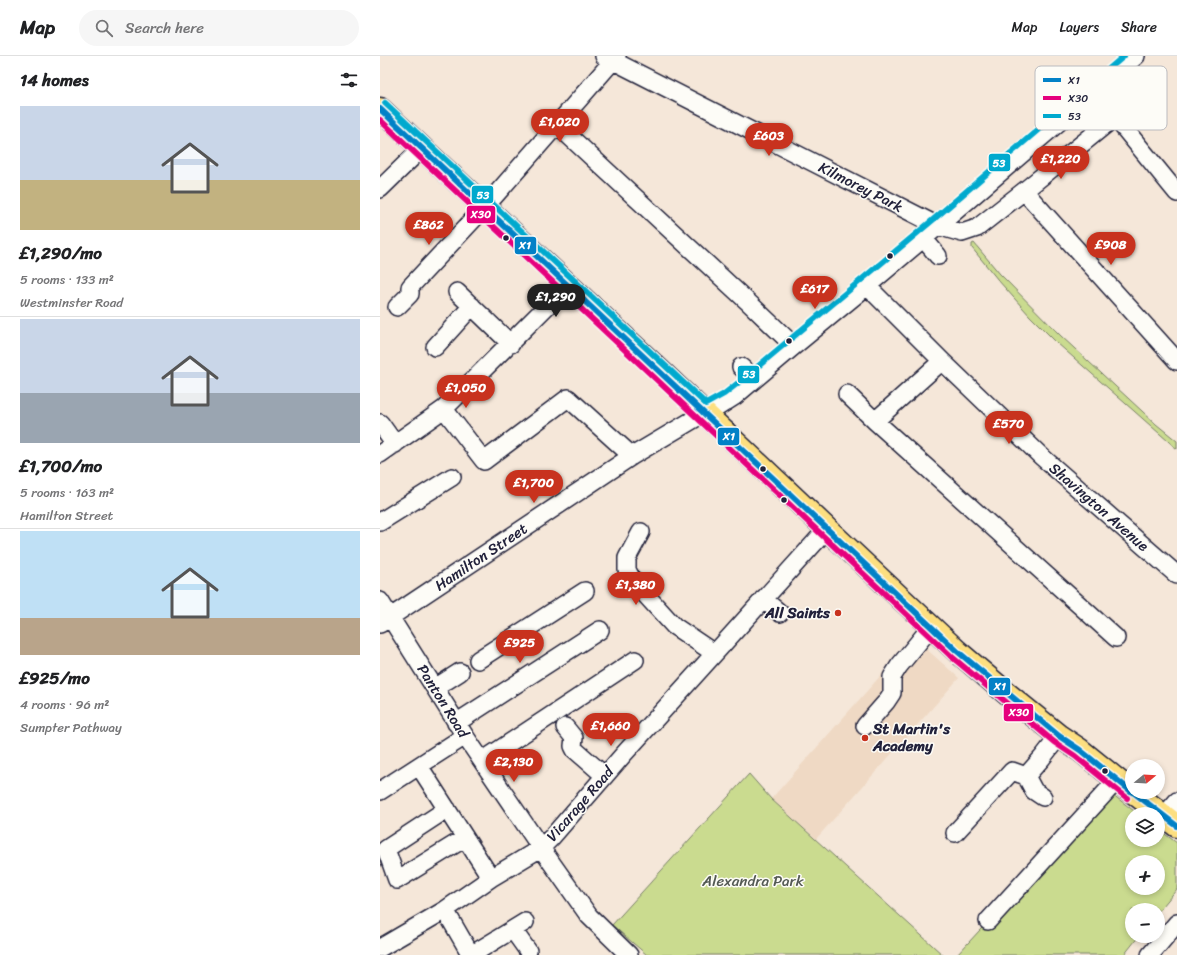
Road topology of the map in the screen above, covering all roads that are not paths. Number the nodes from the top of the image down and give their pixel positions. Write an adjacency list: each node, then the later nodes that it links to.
1 (611, 58): 5 (street); 14 (street, Kilmorey Park)
2 (1132, 59): 3 (street, Hamilton Street)
3 (1124, 66)
4 (380, 109): 9 (highway)
5 (556, 125): 13 (street); 23 (street)
6 (1050, 130): 14 (street, Hamilton Street)
7 (1099, 130): 11 (street, Kilmorey Park)
8 (1126, 130): 12 (street, Kilmorey Park)
9 (422, 148): 10 (street); 13 (highway)
10 (380, 189)
11 (1024, 191): 14 (street, Kilmorey Park); 25 (street)
12 (1177, 193)
13 (485, 207): 17 (highway); 21 (street)
14 (938, 226): 15 (street, Hamilton Street)
15 (924, 238): 16 (street); 18 (street, Hamilton Street)
16 (938, 256)
17 (569, 285): 22 (street); 31 (highway)
18 (867, 286): 23 (street, Hamilton Street); 26 (street, Shavington Avenue)
19 (457, 292): 20 (street)
20 (472, 306): 22 (street); 24 (street)
21 (397, 307)
22 (511, 344): 30 (street)
23 (794, 346): 28 (street, Hamilton Street)
24 (435, 347)
25 (1177, 360)
26 (942, 361): 32 (street); 41 (street, Shavington Avenue)
27 (741, 367): 28 (street)
28 (755, 379): 31 (street, Hamilton Street)
29 (847, 394): 32 (street)
30 (444, 409): 34 (street); 36 (street)
31 (705, 414): 36 (street, Hamilton Street); 39 (highway)
32 (875, 420): 49 (street)
33 (380, 423): 34 (street)
34 (395, 444): 35 (street)
35 (380, 454)
36 (632, 456): 46 (street, Hamilton Street)
37 (452, 477): 38 (street)
38 (380, 522)
39 (826, 529): 43 (street, Vicarage Road); 47 (highway)
40 (641, 532): 50 (street)
41 (1177, 575)
42 (585, 591): 51 (street)
43 (764, 599): 45 (street); 50 (street, Vicarage Road)
44 (380, 601): 46 (street, Panton Road)
45 (780, 614)
46 (385, 621): 54 (street, Panton Road)
47 (932, 627): 55 (street); 58 (highway)
48 (600, 630): 57 (street)
49 (1116, 638)
50 (714, 653): 61 (street, Vicarage Road)
51 (478, 660)
52 (635, 660): 59 (street)
53 (460, 672): 54 (street)
54 (435, 688): 57 (street, Panton Road)
55 (865, 726)
56 (565, 727): 61 (street)
57 (461, 730): 59 (street, Panton Road); 60 (street)
58 (1059, 736): 62 (street); 63 (highway)
59 (482, 761): 72 (street, Panton Road)
60 (418, 766): 65 (street); 68 (street)
61 (605, 776): 72 (street, Vicarage Road)
62 (1026, 776): 66 (street); 70 (street)
63 (1125, 786)
64 (1125, 790): 75 (street)
65 (380, 791)
66 (1043, 797)
67 (1146, 799): 69 (highway)
68 (446, 809): 71 (street); 71 (street)
69 (1173, 815)
70 (956, 833)
71 (465, 838): 73 (street)
72 (541, 848): 73 (street, Vicarage Road); 80 (street, Panton Road)
73 (491, 878): 74 (street, Vicarage Road)
74 (445, 910): 77 (street, Vicarage Road); 79 (street)
75 (988, 921)
76 (1177, 923): 81 (street)
77 (380, 948)
78 (528, 951): 79 (street)
79 (471, 955)
80 (629, 955)
81 (1150, 955)

